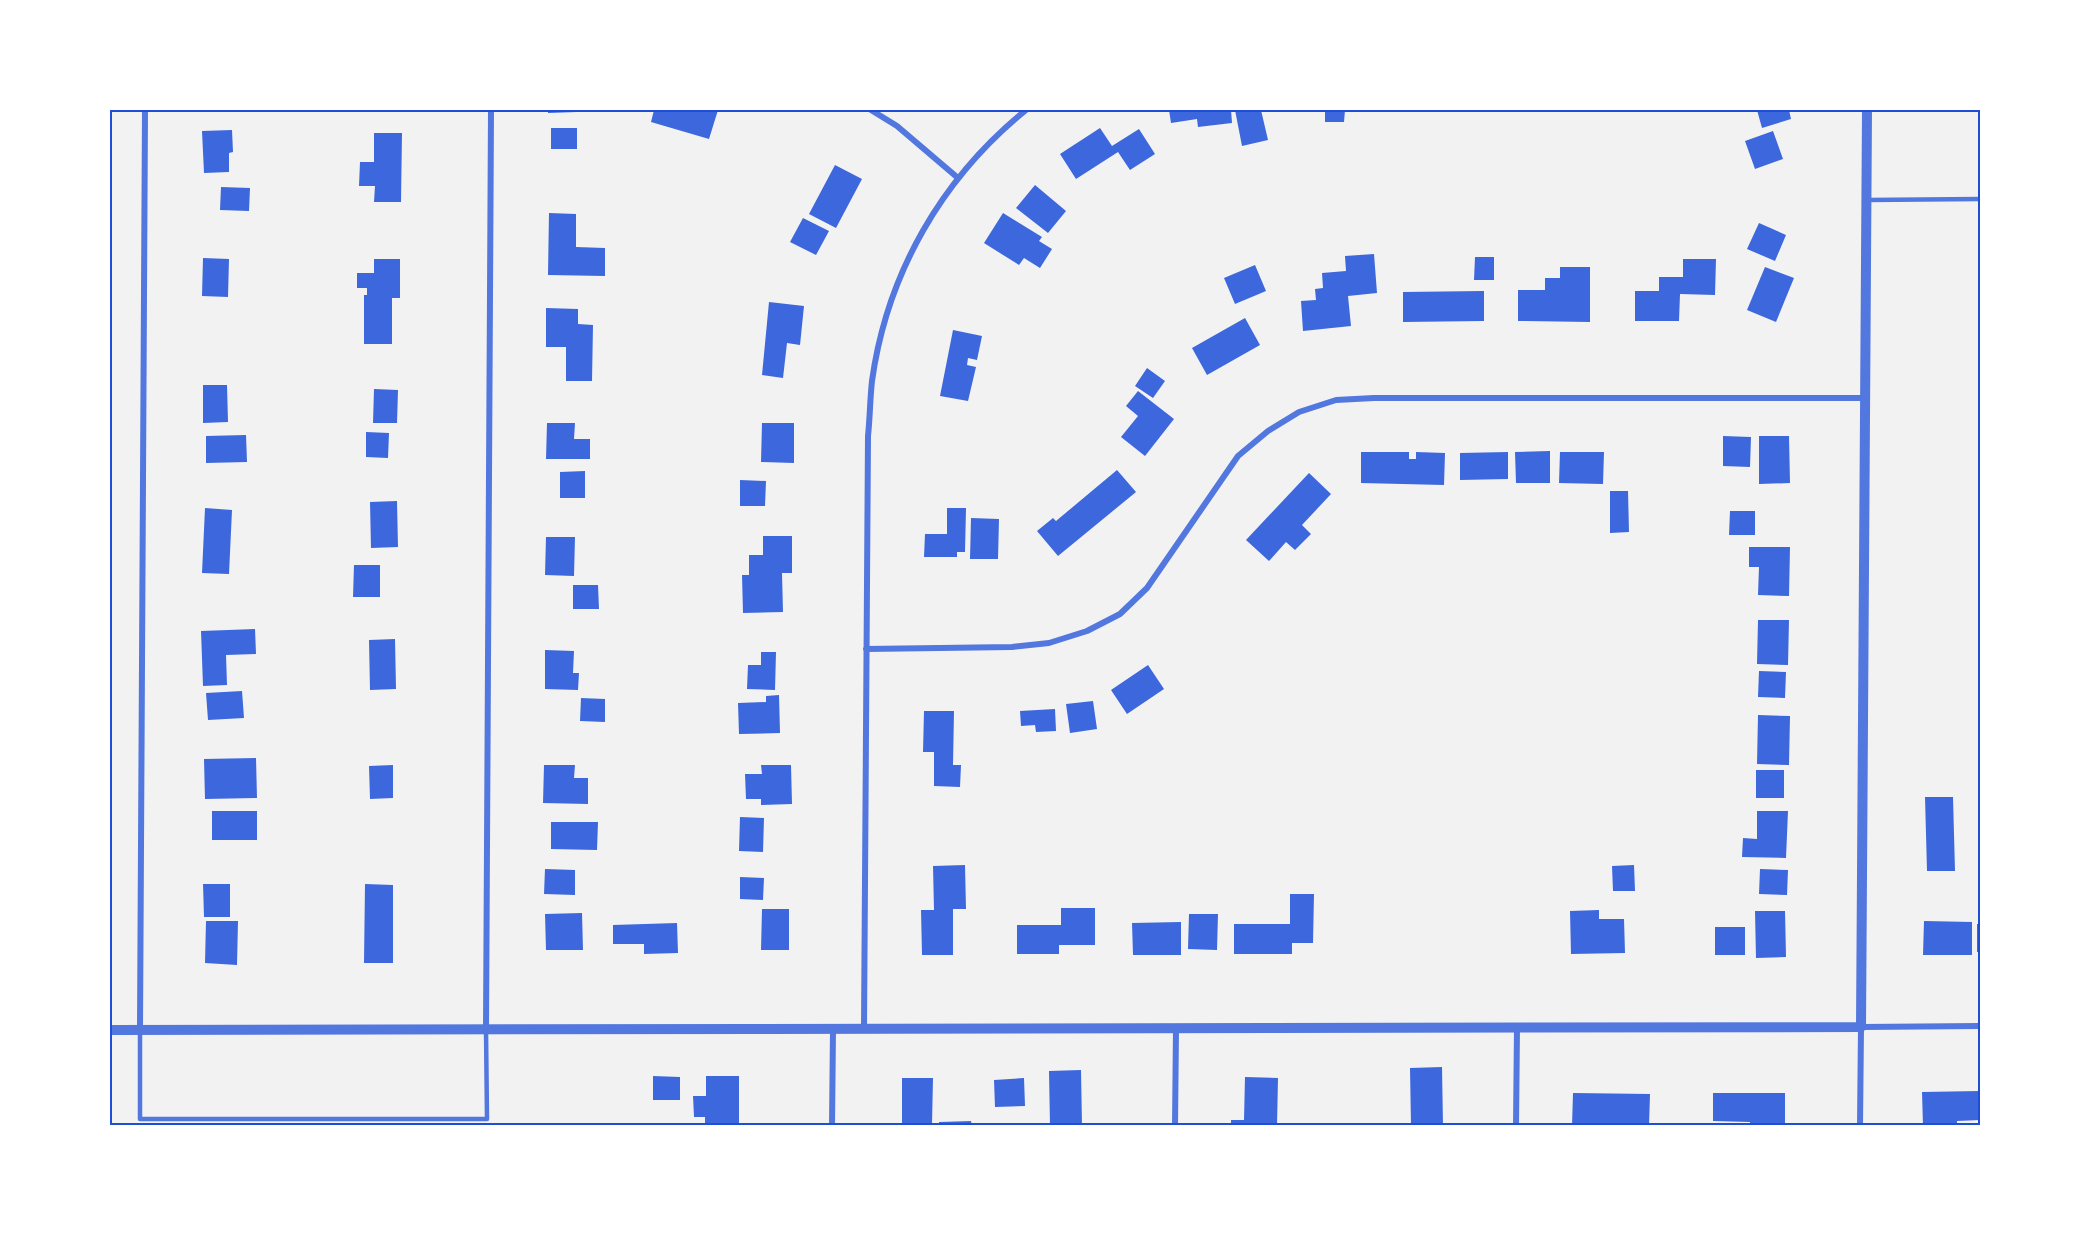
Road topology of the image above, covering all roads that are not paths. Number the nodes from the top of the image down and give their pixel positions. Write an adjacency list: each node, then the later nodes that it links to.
1 (145, 110): 19 (street)
2 (491, 110): 15 (street)
3 (871, 110): 6 (street)
4 (1026, 110): 6 (street)
5 (1867, 110): 8 (street)
6 (958, 178): 10 (street)
7 (1980, 199): 8 (lane)
8 (1867, 200): 9 (street)
9 (1865, 398): 10 (street); 14 (street)
10 (866, 649): 17 (street)
11 (1980, 1026): 14 (street)
12 (1176, 1027): 13 (street); 17 (street); 21 (street)
13 (1517, 1027): 14 (street); 22 (street)
14 (1861, 1027): 23 (street)
15 (486, 1029): 16 (street); 19 (street); 19 (lane)
16 (833, 1029): 17 (street); 20 (street)
17 (864, 1029)
18 (110, 1030): 19 (street)
19 (140, 1030)
20 (832, 1125)
21 (1175, 1125)
22 (1516, 1125)
23 (1860, 1125)

